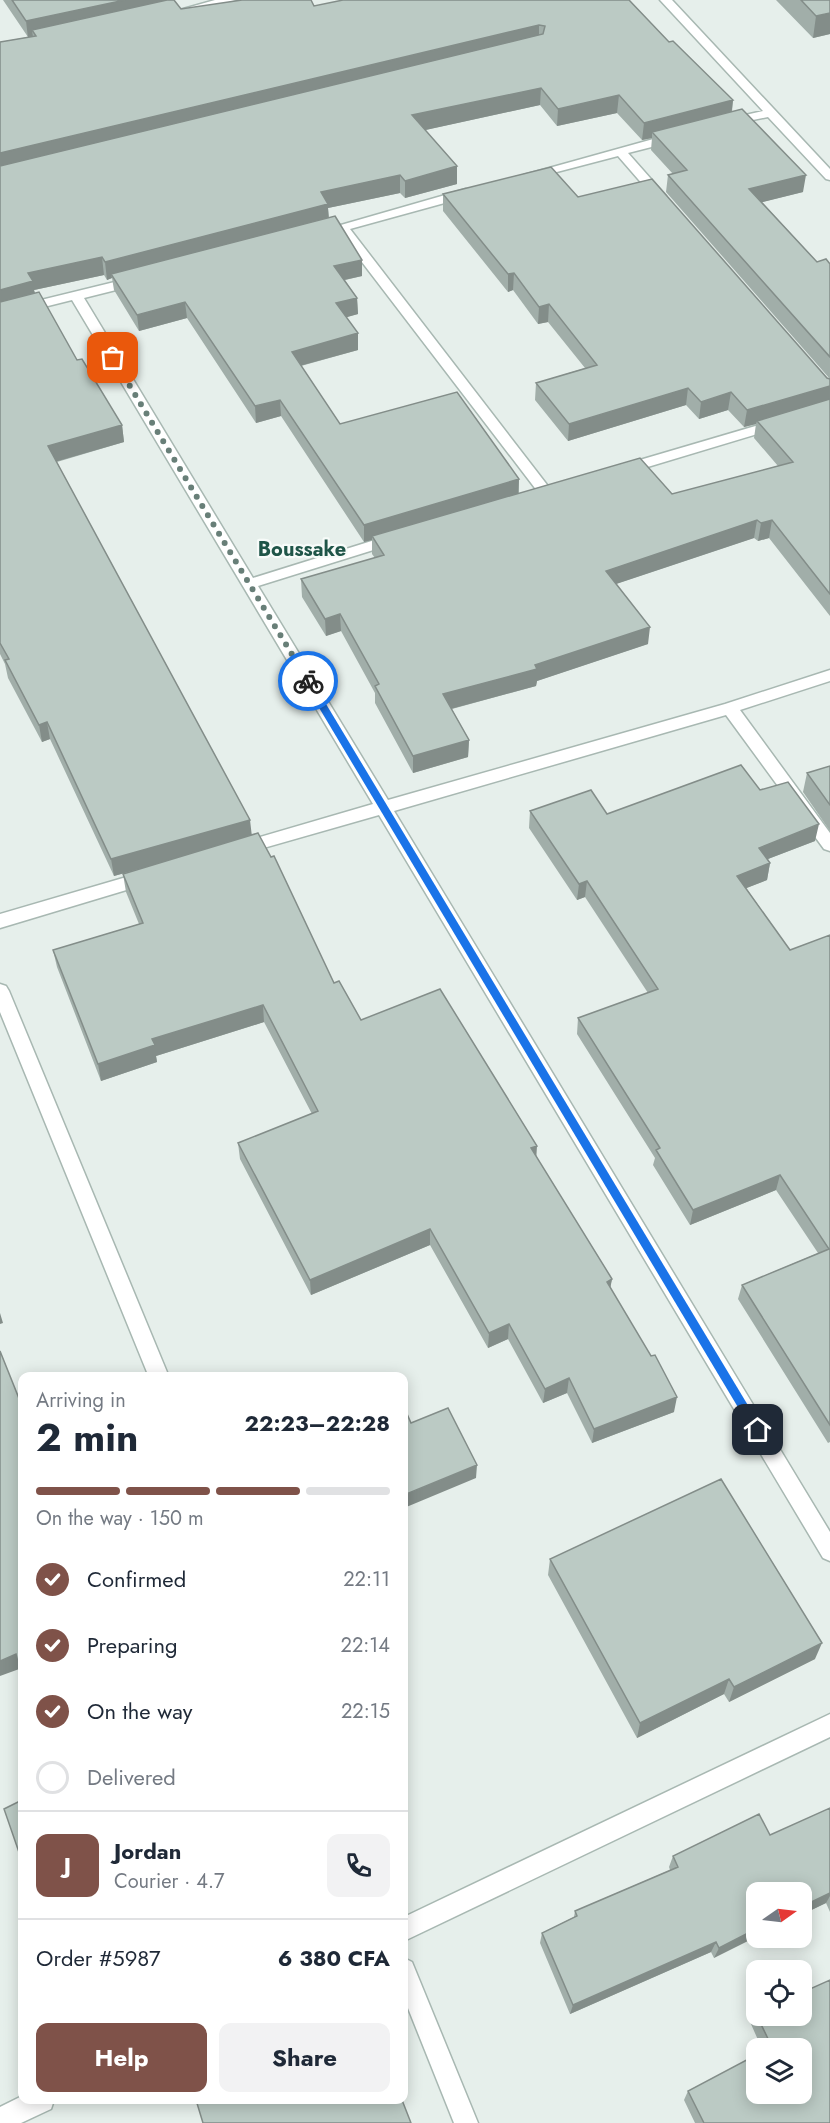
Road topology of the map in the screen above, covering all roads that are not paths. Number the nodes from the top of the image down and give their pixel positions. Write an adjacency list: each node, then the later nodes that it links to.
1 (230, 0): 3 (street)
2 (666, 0): 4 (street)
3 (174, 13)
4 (769, 113): 5 (street); 8 (street)
5 (712, 127)
6 (689, 133): 7 (street)
7 (620, 151): 9 (street); 11 (street)
8 (830, 176)
9 (520, 178)
10 (476, 190): 12 (street)
11 (675, 213)
12 (342, 226): 13 (street); 19 (street)
13 (307, 236)
14 (146, 278): 15 (street)
15 (76, 296): 16 (street); 21 (street)
16 (0, 314)
17 (796, 418): 18 (street)
18 (603, 476)
19 (546, 493)
20 (409, 535): 21 (street)
21 (249, 584): 24 (street)
22 (830, 675): 23 (street)
23 (730, 708): 24 (street); 25 (street)
24 (383, 806): 26 (street); 31 (street)
25 (830, 845)
26 (225, 853)
27 (158, 874): 28 (street)
28 (0, 921)
29 (0, 991): 30 (street)
30 (157, 1372)
31 (830, 1551)
32 (830, 1725): 33 (street)
33 (408, 1927)
34 (408, 1980): 37 (street)
35 (34, 2104): 36 (street)
36 (0, 2120)
37 (466, 2123)

